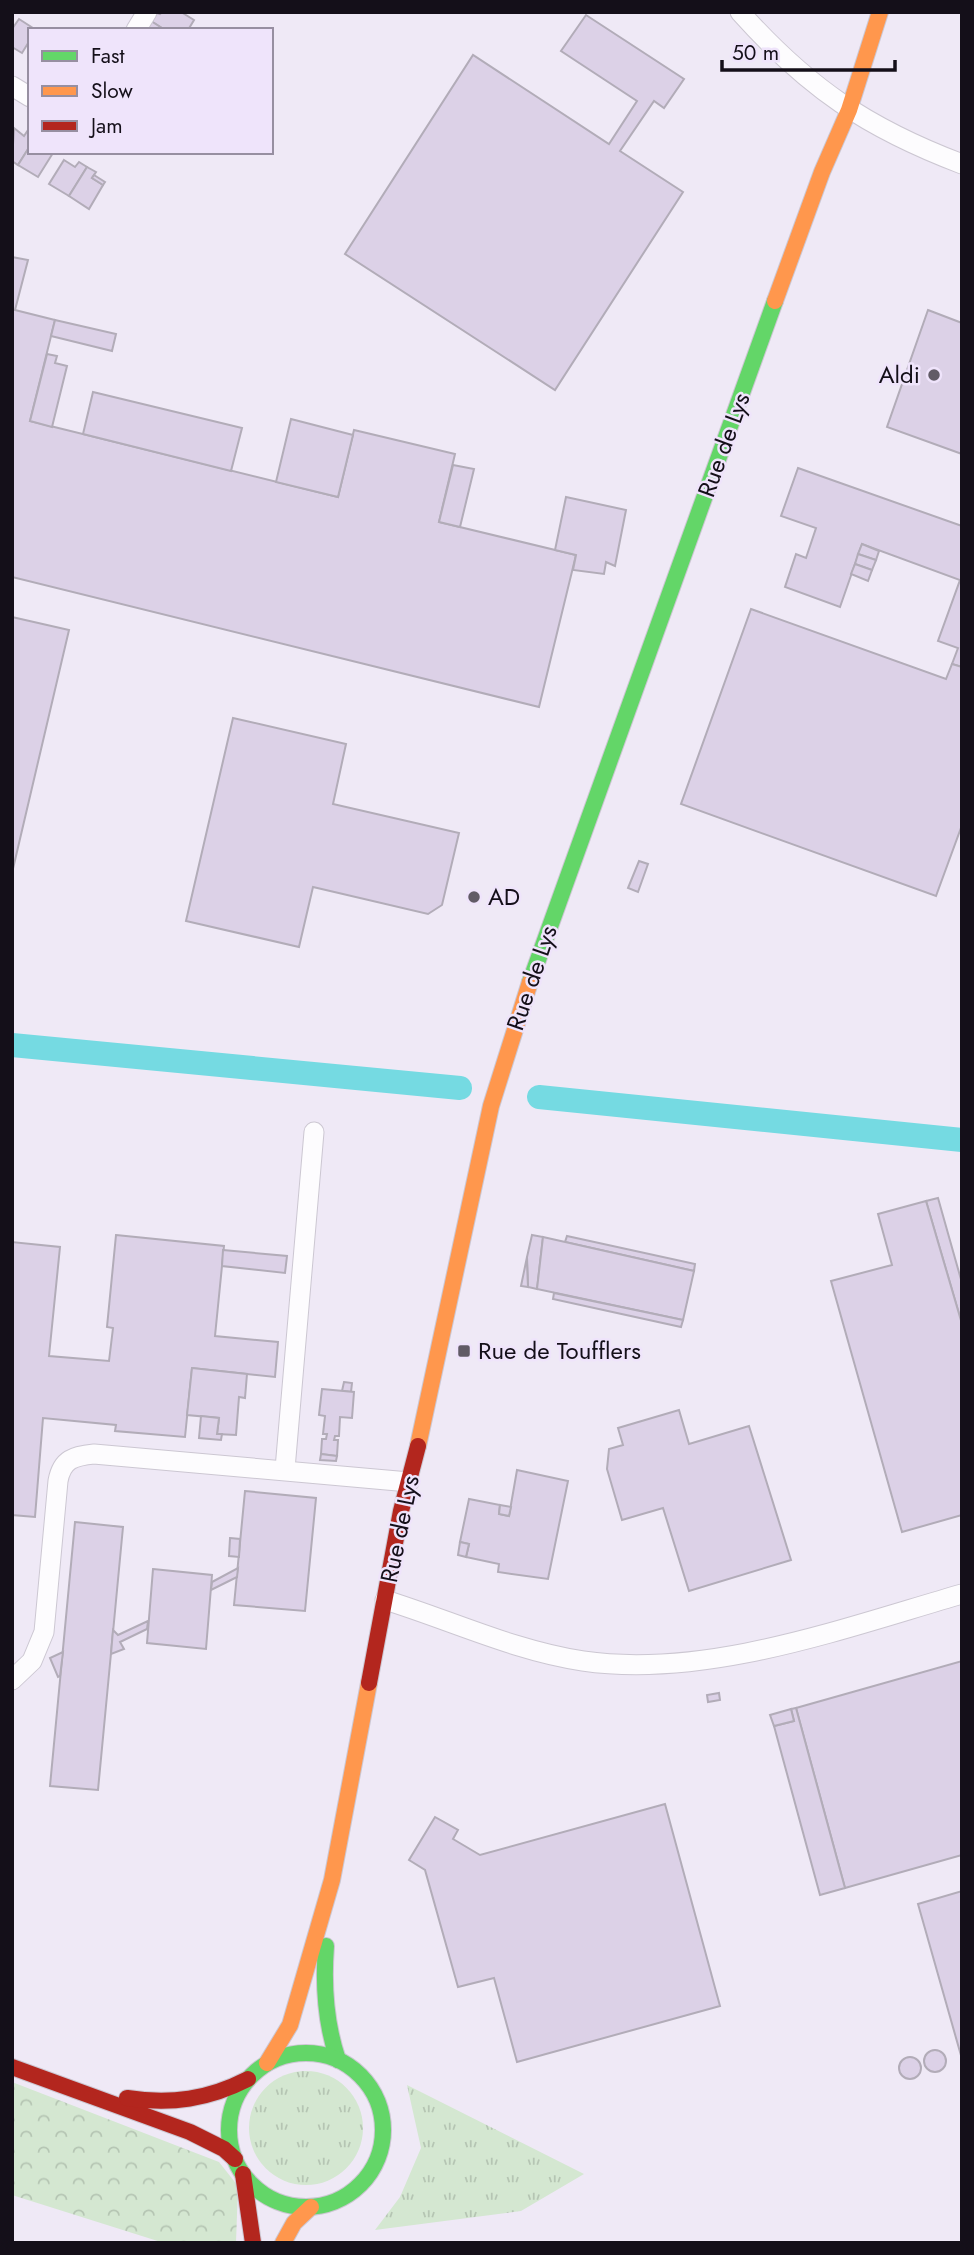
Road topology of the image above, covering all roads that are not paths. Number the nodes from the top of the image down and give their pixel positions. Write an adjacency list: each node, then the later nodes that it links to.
1 (147, 12): 4 (street)
2 (740, 12): 7 (street)
3 (880, 12): 7 (street)
4 (137, 28)
5 (12, 86): 6 (street)
6 (28, 96)
7 (849, 110): 8 (street); 11 (street, Rue de Lys)
8 (962, 164)
9 (314, 1132): 10 (street)
10 (285, 1469): 11 (street); 14 (street)
11 (409, 1482): 13 (street, Rue de Lys)
12 (962, 1594): 13 (street)
13 (385, 1600): 15 (street, Rue de Lys)
14 (12, 1680)
15 (332, 1880): 16 (street, Rue de Lys); 17 (street, Rue de Lys)
16 (338, 2060): 17 (street); 22 (street)
17 (267, 2063): 19 (street)
18 (12, 2067): 20 (street)
19 (248, 2079): 20 (street); 21 (street)
20 (55, 2084): 21 (street)
21 (239, 2167): 22 (street); 23 (street)
22 (311, 2207): 24 (street)
23 (253, 2243)
24 (283, 2243)

